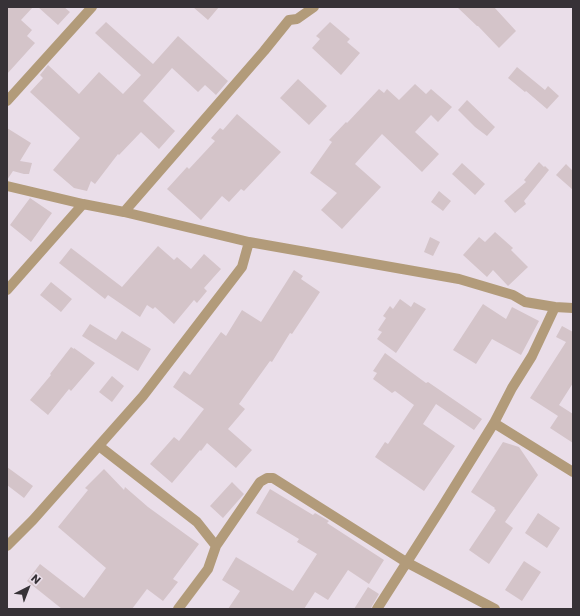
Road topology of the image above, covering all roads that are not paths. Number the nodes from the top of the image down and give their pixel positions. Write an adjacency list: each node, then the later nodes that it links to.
1 (92, 7): 3 (street)
2 (314, 7): 6 (street)
3 (7, 101)
4 (7, 186): 5 (street)
5 (83, 204): 6 (street); 8 (street)
6 (124, 212): 7 (street)
7 (249, 242): 9 (street); 12 (street)
8 (7, 290)
9 (555, 307): 10 (street); 11 (street)
10 (573, 308)
11 (494, 423): 13 (street); 16 (street)
12 (99, 446): 14 (street); 15 (street)
13 (573, 472)
14 (7, 546)
15 (216, 546): 16 (street); 17 (street)
16 (406, 562): 18 (street); 19 (street)
17 (178, 609)
18 (377, 609)
19 (495, 609)

